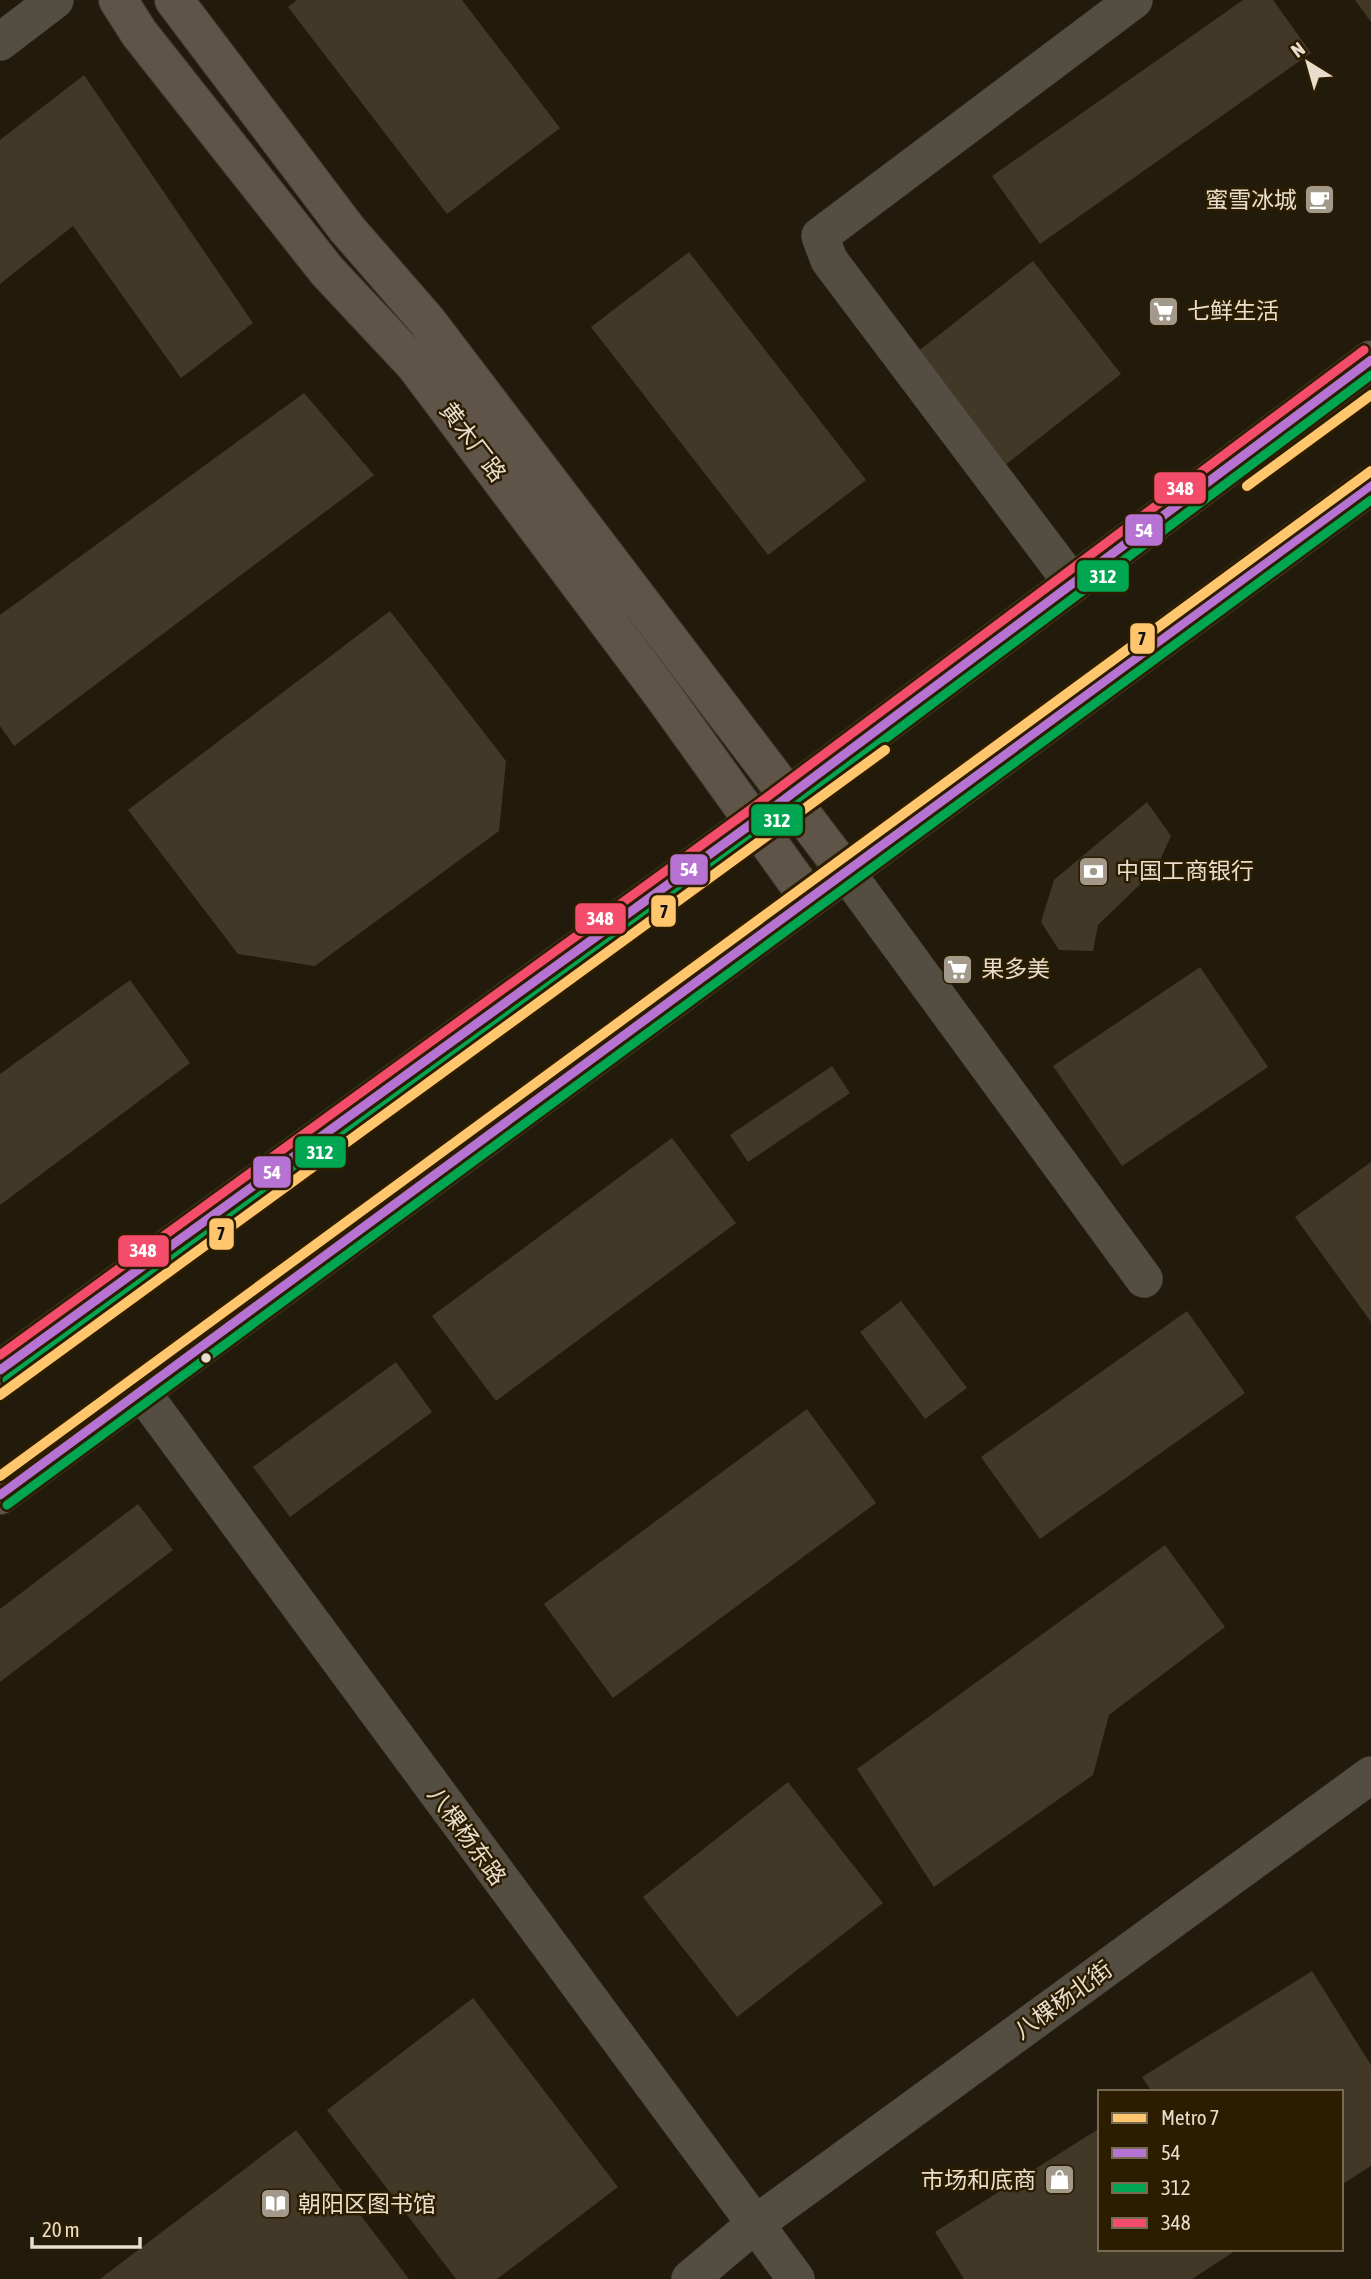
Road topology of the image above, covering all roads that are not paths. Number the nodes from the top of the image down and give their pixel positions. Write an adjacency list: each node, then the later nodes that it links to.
1 (55, 0): 5 (street)
2 (118, 0): 10 (main road, 黄木厂路)
3 (174, 0): 9 (main road, 黄木厂路)
4 (1134, 0): 8 (street)
5 (0, 42)
6 (1371, 360): 8 (main road)
7 (1371, 485): 11 (main road)
8 (1073, 584): 9 (main road)
9 (790, 795): 10 (main road); 11 (main road, 黄木厂路)
10 (754, 822): 12 (main road, 黄木厂路); 14 (main road)
11 (846, 872): 12 (main road); 13 (street)
12 (809, 899): 15 (main road)
13 (1144, 1279)
14 (0, 1370)
15 (141, 1391): 16 (main road); 18 (street, 八棵杨东路)
16 (0, 1495)
17 (1371, 1775): 18 (street, 八棵杨北街)
18 (754, 2225): 19 (street, 八棵杨北街); 20 (street, 八棵杨东路)
19 (691, 2279)
20 (796, 2279)

